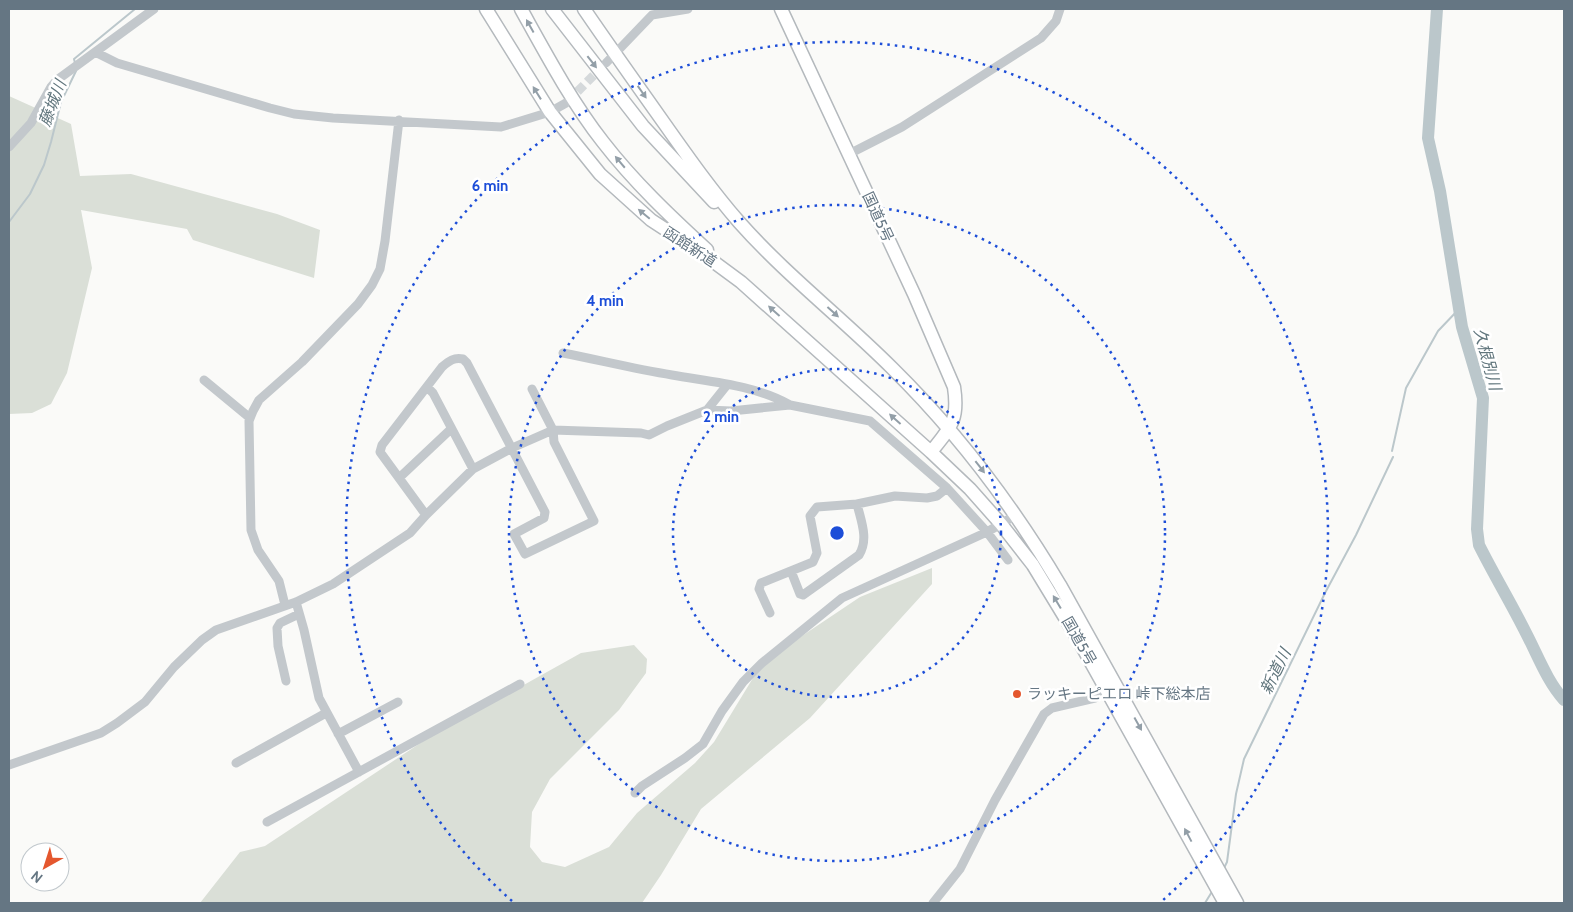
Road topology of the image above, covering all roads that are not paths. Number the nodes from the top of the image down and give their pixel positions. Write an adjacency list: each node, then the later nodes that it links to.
1 (154, 9): 9 (street)
2 (486, 9): 13 (highway, 函館新道, one-way to 2)
3 (521, 9): 18 (highway, one-way to 3)
4 (552, 9): 17 (highway, one-way to 17)
5 (584, 9): 10 (highway)
6 (688, 9): 10 (street)
7 (781, 9): 16 (highway, 国道5号)
8 (1060, 9): 16 (street)
9 (95, 52): 14 (street); 15 (street)
10 (615, 54): 11 (street); 17 (highway, one-way to 17)
11 (606, 63)
12 (566, 103): 13 (street)
13 (550, 112): 14 (street); 18 (highway, 函館新道, one-way to 13)
14 (399, 120): 27 (street)
15 (9, 147)
16 (849, 154): 29 (highway, 国道5号)
17 (784, 268): 29 (highway, one-way to 29)
18 (741, 282): 25 (highway, 函館新道, one-way to 18)
19 (563, 353): 21 (street)
20 (204, 380): 27 (street)
21 (726, 385): 24 (street); 26 (street)
22 (427, 387): 30 (street); 32 (street); 35 (street)
23 (532, 389): 31 (street)
24 (790, 405): 26 (street); 28 (street)
25 (881, 406): 28 (street); 33 (highway, 函館新道, one-way to 25)
26 (707, 410): 31 (street)
27 (250, 418): 45 (street)
28 (870, 421): 36 (street)
29 (950, 428): 33 (highway, 国道5号); 39 (highway, 国道5号, one-way to 39)
30 (451, 429): 34 (street); 35 (street)
31 (553, 430): 32 (street); 32 (street)
32 (512, 448): 34 (street)
33 (931, 452): 40 (highway, 国道5号)
34 (473, 470): 38 (street)
35 (399, 478): 38 (street)
36 (946, 488): 37 (street); 41 (street)
37 (857, 504): 43 (street); 43 (street)
38 (426, 515): 44 (street)
39 (1016, 515): 40 (street); 50 (highway, 国道5号)
40 (1001, 524): 41 (street); 50 (highway, 国道5号, one-way to 40)
41 (987, 532): 42 (street); 57 (street)
42 (1008, 560)
43 (791, 571): 46 (street)
44 (296, 602): 45 (street); 47 (street)
45 (286, 605): 55 (street)
46 (770, 613)
47 (299, 614): 48 (street); 52 (street)
48 (286, 681)
49 (520, 684): 56 (street)
50 (1112, 688): 59 (highway, 国道5号); 60 (street)
51 (398, 702): 53 (street)
52 (326, 713): 53 (street); 54 (street)
53 (338, 734): 56 (street)
54 (236, 763)
55 (9, 765)
56 (360, 772): 58 (street)
57 (635, 793)
58 (267, 822)
59 (1224, 895): 61 (highway, 国道5号)
60 (933, 903)
61 (1237, 903)

